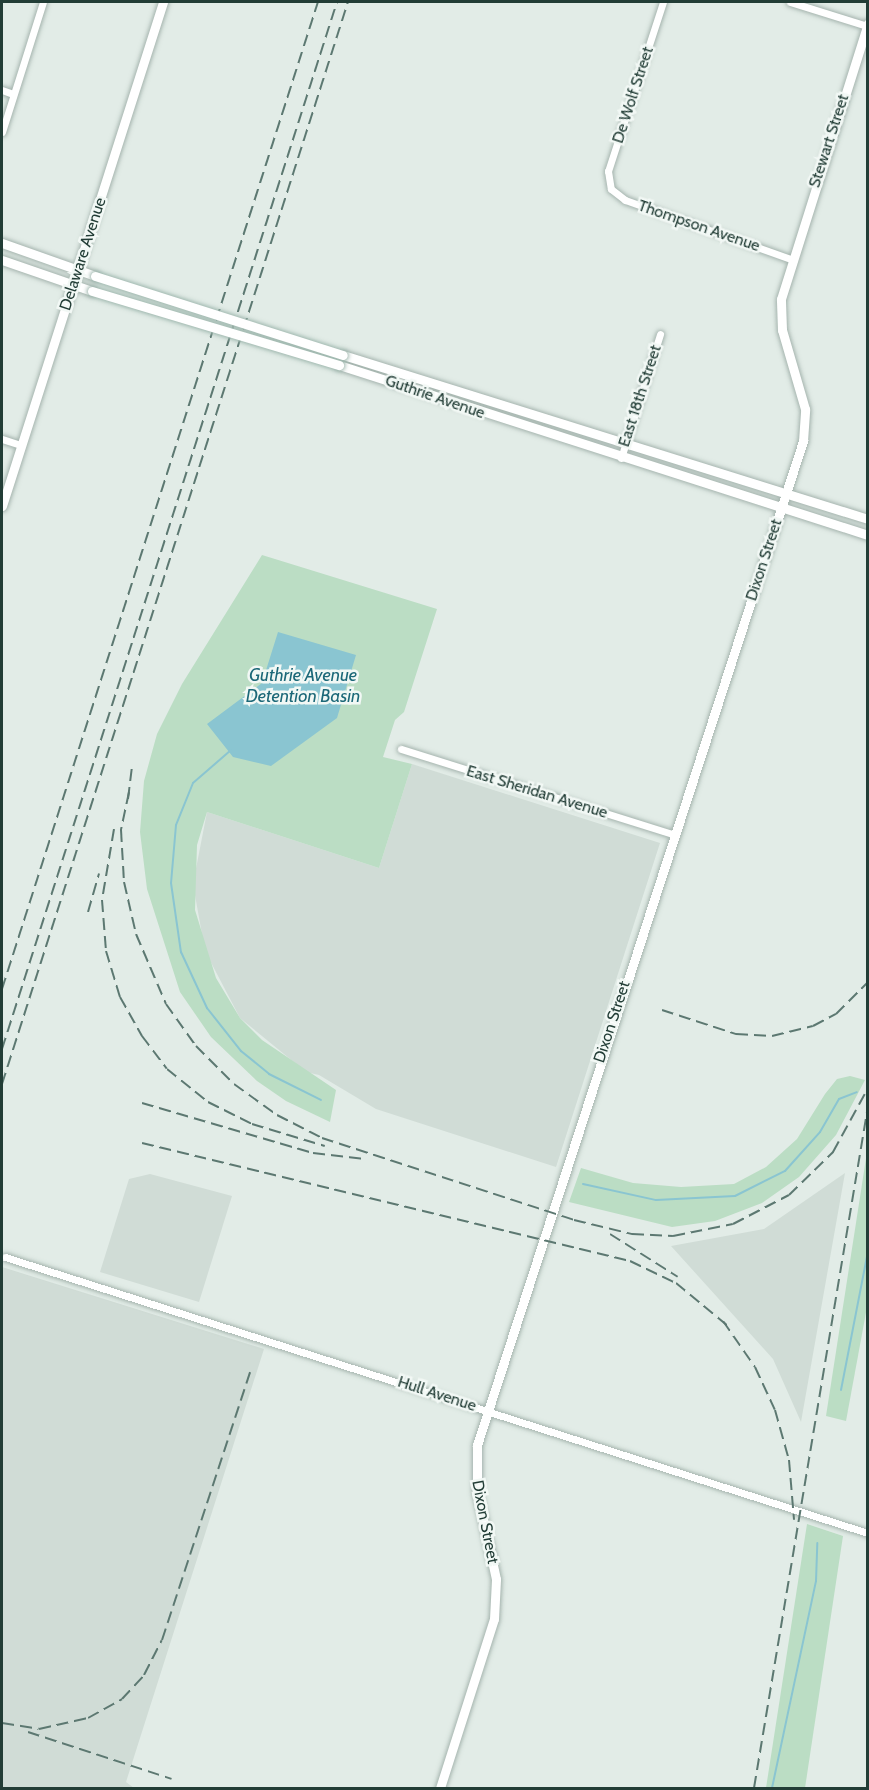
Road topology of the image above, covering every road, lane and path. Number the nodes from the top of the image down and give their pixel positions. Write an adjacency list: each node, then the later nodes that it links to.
1 (43, 2): 7 (street)
2 (163, 2): 13 (main road, Delaware Avenue)
3 (663, 2): 9 (street, De Wolf Street)
4 (790, 2): 5 (street)
5 (867, 25): 11 (main road, Stewart Street)
6 (2, 90): 7 (street)
7 (13, 94): 8 (street)
8 (2, 132)
9 (611, 189): 11 (street, Thompson Avenue)
10 (2, 243): 13 (main road, Guthrie Avenue)
11 (791, 259): 20 (main road, Dixon Street)
12 (2, 260): 14 (main road, Guthrie Avenue)
13 (78, 270): 14 (main road, Delaware Avenue); 17 (main road, Guthrie Avenue, bridge)
14 (73, 285): 18 (main road, Delaware Avenue); 19 (main road, Guthrie Avenue, bridge)
15 (660, 334): 17 (street, East 18th Street)
16 (2, 439): 18 (street)
17 (626, 442): 19 (street, East 18th Street); 20 (main road, Guthrie Avenue)
18 (21, 446): 21 (main road, Delaware Avenue)
19 (621, 458): 22 (main road, Guthrie Avenue)
20 (786, 493): 22 (main road, Dixon Street); 23 (main road, Guthrie Avenue)
21 (2, 506)
22 (781, 508): 24 (main road, Guthrie Avenue); 26 (main road, Dixon Street)
23 (867, 519)
24 (867, 535)
25 (401, 749): 26 (street, East Sheridan Avenue)
26 (673, 834): 28 (main road, Dixon Street)
27 (5, 1257): 28 (street, Hull Avenue)
28 (487, 1410): 29 (street, Hull Avenue); 30 (main road, Dixon Street)
29 (867, 1533)
30 (440, 1788)

